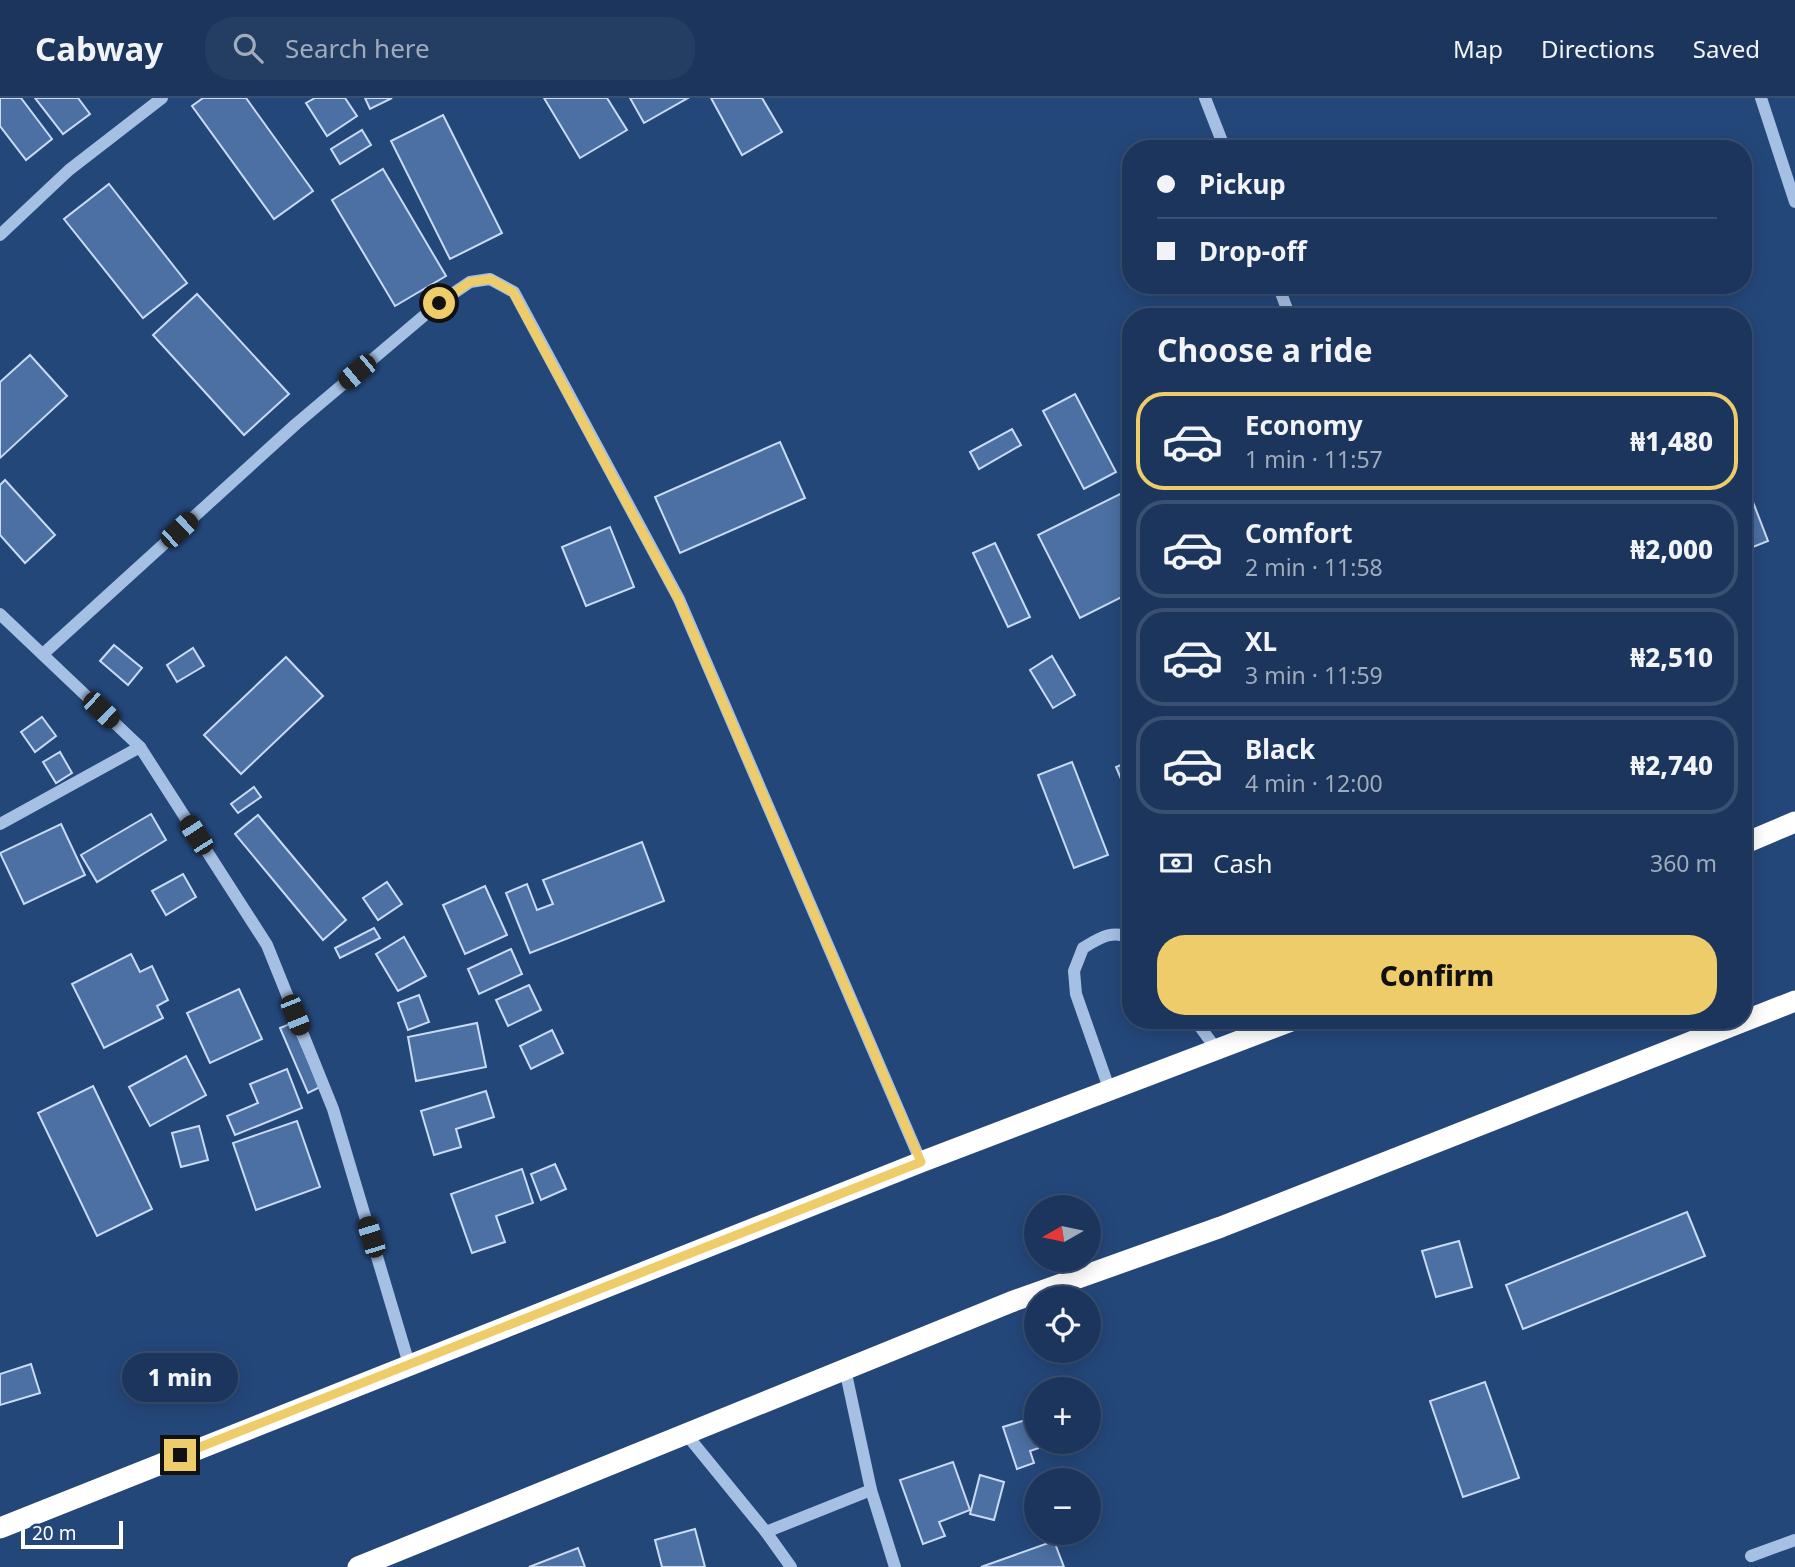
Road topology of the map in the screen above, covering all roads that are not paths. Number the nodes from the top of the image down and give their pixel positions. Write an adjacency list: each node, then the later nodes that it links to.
1 (162, 98): 6 (street)
2 (1205, 98): 4 (street)
3 (1760, 98): 5 (street)
4 (1221, 140)
5 (1795, 202)
6 (0, 235)
7 (0, 614): 8 (street)
8 (43, 654): 9 (street); 21 (street)
9 (140, 747): 11 (street); 22 (street)
10 (1795, 822): 12 (highway)
11 (0, 824)
12 (1752, 840)
13 (1122, 936): 20 (street)
14 (1795, 1001): 15 (highway)
15 (1752, 1018)
16 (1202, 1029): 19 (street)
17 (1271, 1029): 19 (highway)
18 (1724, 1029): 23 (highway)
19 (1217, 1050): 20 (highway)
20 (1110, 1091): 21 (highway)
21 (921, 1162): 22 (highway)
22 (409, 1364): 26 (highway)
23 (845, 1369): 24 (highway); 25 (street)
24 (686, 1434): 27 (street); 30 (highway)
25 (871, 1490): 27 (street); 32 (street)
26 (0, 1528)
27 (766, 1532): 31 (street)
28 (1795, 1540): 29 (street)
29 (1751, 1556)
30 (358, 1567)
31 (791, 1567)
32 (895, 1567)

